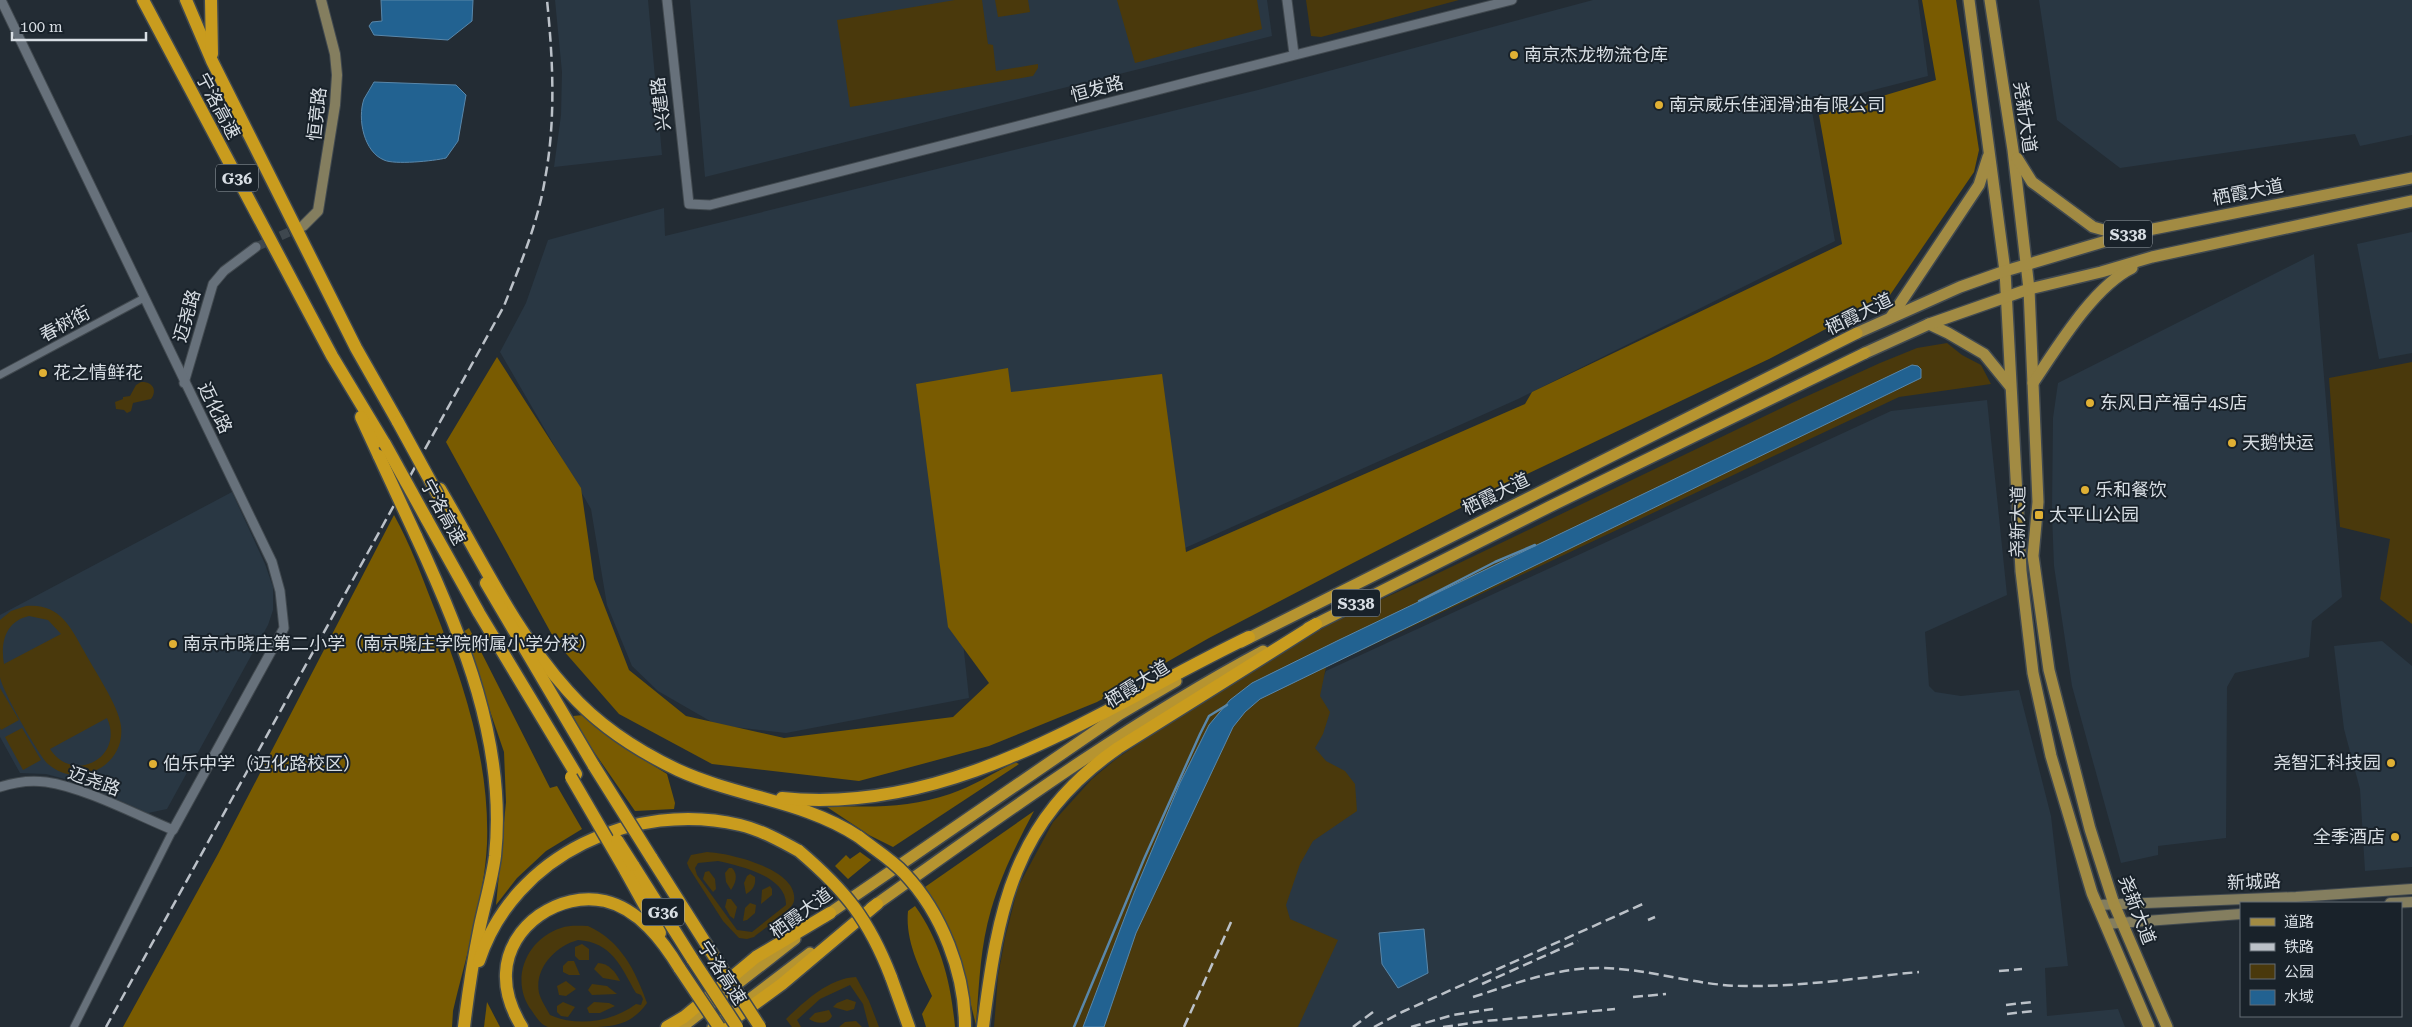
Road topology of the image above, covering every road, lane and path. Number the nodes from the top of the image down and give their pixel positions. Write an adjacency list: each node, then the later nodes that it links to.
1 (1, 0): 26 (street, 迈化路)
2 (143, 0): 31 (highway, 宁洛高速 / G36)
3 (186, 0): 12 (highway, 宁洛高速 / G36)
4 (211, 0): 12 (highway)
5 (321, 0): 18 (main road, 恒竞路)
6 (666, 0): 17 (street, 兴建路)
7 (1287, 0): 11 (street)
8 (1512, 0): 11 (street, 恒发路)
9 (1969, 0): 14 (main road, 尧新大道)
10 (1990, 0): 13 (main road, 尧新大道)
11 (1294, 54): 17 (street, 恒发路)
12 (212, 61): 36 (highway, 宁洛高速 / G36, bridge)
13 (2013, 150): 19 (main road); 22 (main road, 尧新大道)
14 (1989, 153): 23 (main road, 尧新大道); 27 (main road)
15 (2412, 178): 19 (main road, 栖霞大道 / S338)
16 (2412, 202): 21 (main road, 栖霞大道 / S338)
17 (689, 204)
18 (303, 226)
19 (2133, 233): 22 (main road, 栖霞大道 / S338)
20 (256, 247): 33 (street, 迈尧路)
21 (2152, 257): 24 (main road, 栖霞大道 / S338); 34 (main road)
22 (2027, 265): 23 (main road, 栖霞大道 / S338); 24 (main road, 尧新大道)
23 (2005, 271): 25 (main road, 尧新大道); 27 (main road, 栖霞大道 / S338)
24 (2030, 289): 25 (main road, 栖霞大道 / S338); 34 (main road, 尧新大道)
25 (2007, 296): 28 (main road, 栖霞大道 / S338); 35 (main road, 尧新大道)
26 (144, 298): 32 (street, 春树街); 33 (street, 迈化路)
27 (1891, 317): 29 (main road, 栖霞大道 / S338)
28 (1929, 324): 30 (main road, 栖霞大道 / S338); 35 (main road)
29 (1858, 333): 38 (highway, 栖霞大道 / S338)
30 (1865, 353): 37 (highway, 栖霞大道 / S338)
31 (332, 356): 42 (highway, 宁洛高速 / G36, bridge); 52 (highway, bridge)
32 (0, 375)
33 (184, 382): 41 (street, 迈化路)
34 (2033, 383): 45 (main road, 尧新大道)
35 (2010, 386): 46 (main road, 尧新大道)
36 (439, 492): 40 (highway); 62 (highway, 宁洛高速 / G36, bridge)
37 (1316, 624): 44 (highway, 栖霞大道 / S338); 65 (highway)
38 (1249, 636): 40 (highway); 47 (highway, 栖霞大道 / S338)
39 (0, 787): 41 (street, 迈尧路)
40 (738, 791): 64 (highway, bridge)
41 (174, 830): 53 (street)
42 (629, 868): 51 (highway); 61 (highway, 宁洛高速 / G36, bridge)
43 (2412, 889): 45 (main road, 新城路)
44 (877, 904): 58 (highway, 栖霞大道); 60 (highway)
45 (2114, 904): 46 (main road, 新城路); 49 (main road, 尧新大道)
46 (2098, 905): 50 (main road, 尧新大道)
47 (830, 913): 56 (highway); 57 (highway, 栖霞大道)
48 (2240, 914): 49 (main road, 新城路)
49 (2121, 923): 50 (main road, 新城路); 67 (main road, 尧新大道)
50 (2105, 924): 66 (main road, 尧新大道)
51 (677, 964): 55 (highway); 59 (highway, bridge)
52 (467, 1000): 54 (highway); 63 (highway, bridge)
53 (74, 1027)
54 (464, 1027)
55 (522, 1027)
56 (667, 1027)
57 (682, 1027)
58 (713, 1027)
59 (719, 1027)
60 (723, 1027)
61 (737, 1027)
62 (760, 1027)
63 (908, 1027)
64 (965, 1027)
65 (984, 1027)
66 (2149, 1027)
67 (2167, 1027)

